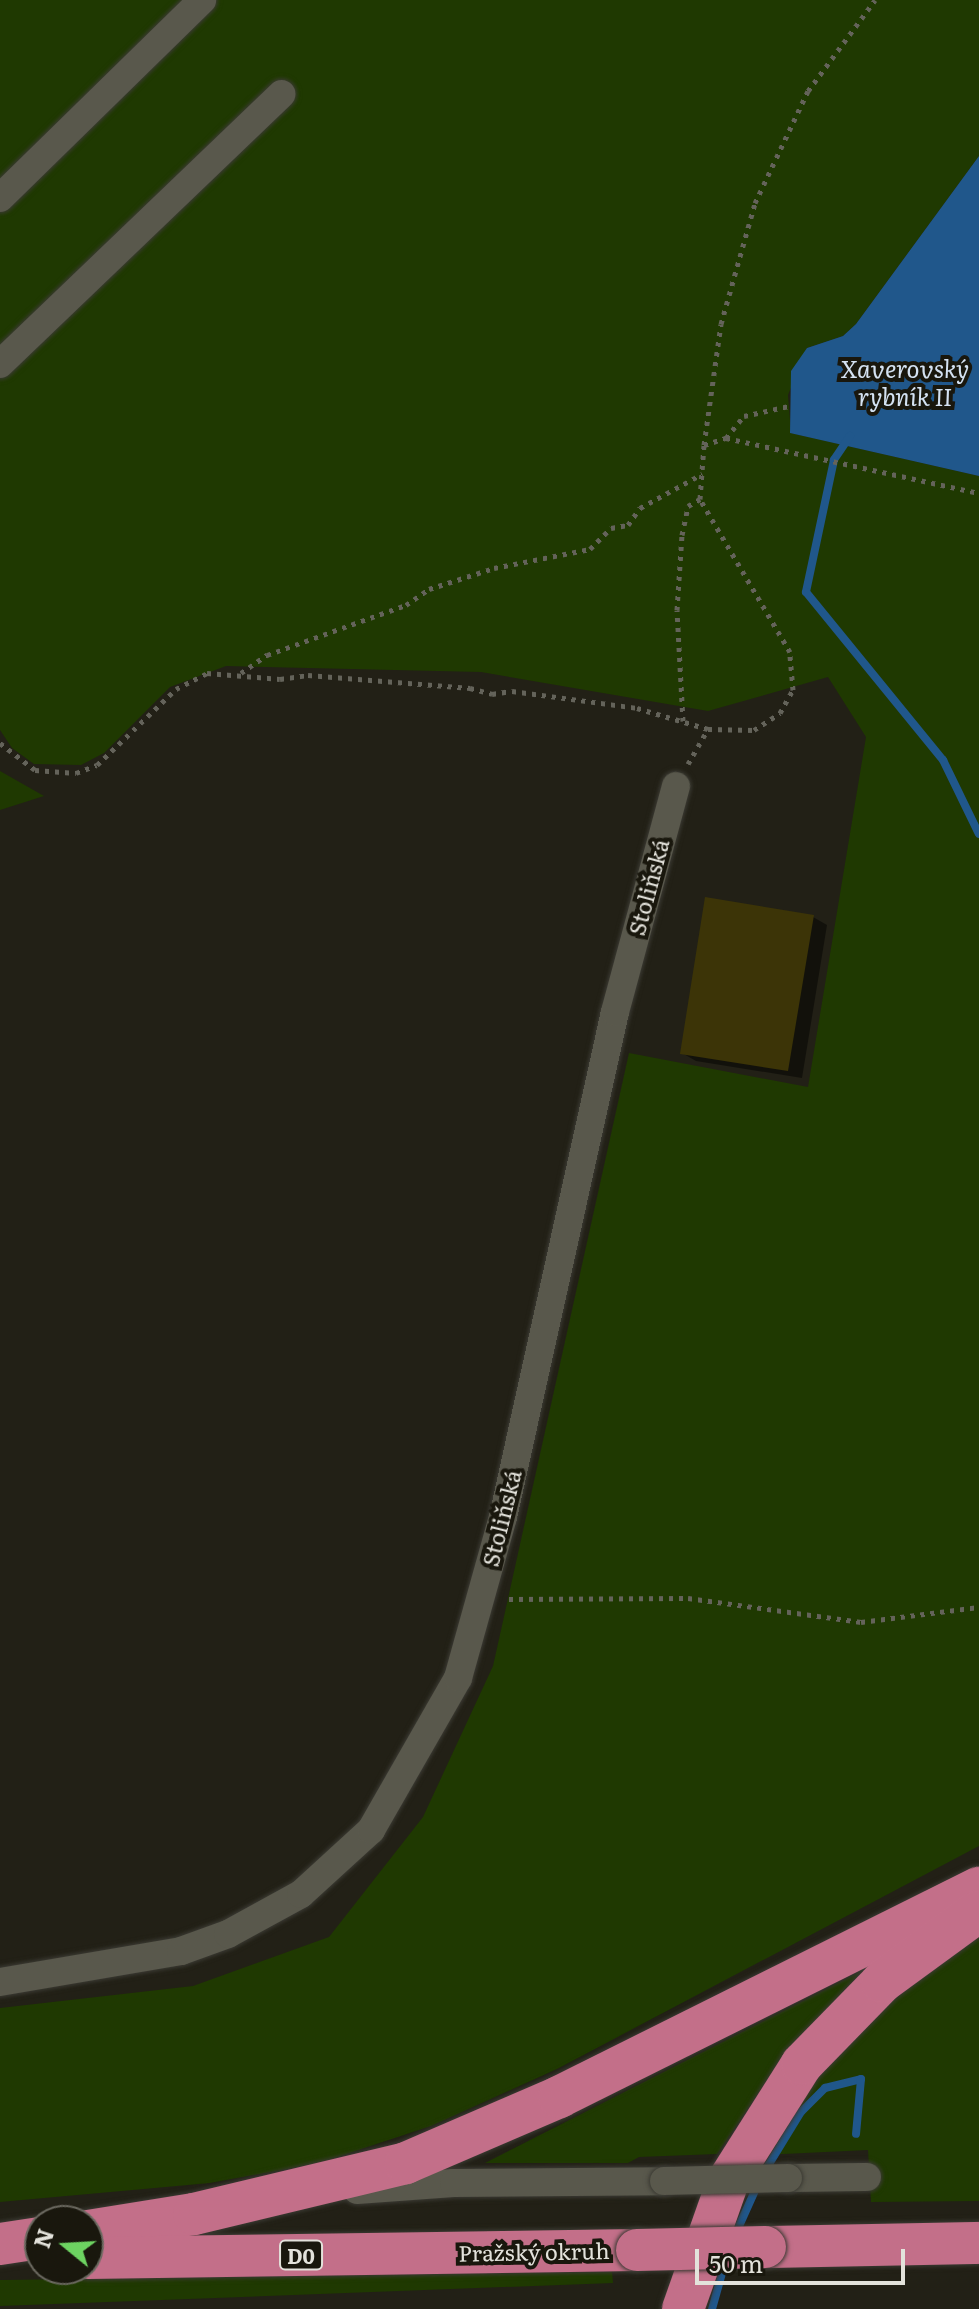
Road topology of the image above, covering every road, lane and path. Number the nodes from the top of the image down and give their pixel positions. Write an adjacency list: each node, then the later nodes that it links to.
1 (202, 0): 4 (lane)
2 (875, 0): 8 (path)
3 (282, 94): 5 (lane)
4 (0, 198)
5 (0, 364)
6 (789, 406): 7 (path)
7 (726, 438): 8 (path); 10 (path)
8 (704, 445): 9 (path)
9 (702, 474): 11 (path); 12 (path)
10 (979, 493)
11 (700, 499): 13 (path); 14 (path)
12 (241, 673): 13 (path); 15 (path)
13 (683, 721): 14 (path)
14 (708, 729): 16 (path)
15 (0, 743)
16 (676, 786): 17 (lane, Stoliňská)
17 (480, 1599): 18 (path); 21 (lane, Stoliňská)
18 (979, 1607)
19 (979, 1888): 23 (highway)
20 (979, 1911): 31 (highway)
21 (0, 1982)
22 (867, 2177): 23 (lane, bridge)
23 (272, 2197): 24 (highway)
24 (104, 2228)
25 (24, 2240): 27 (highway)
26 (979, 2243): 29 (highway, Pražský okruh / D0, bridge)
27 (0, 2244)
28 (24, 2258): 30 (highway)
29 (104, 2258)
30 (0, 2259)
31 (683, 2309)

